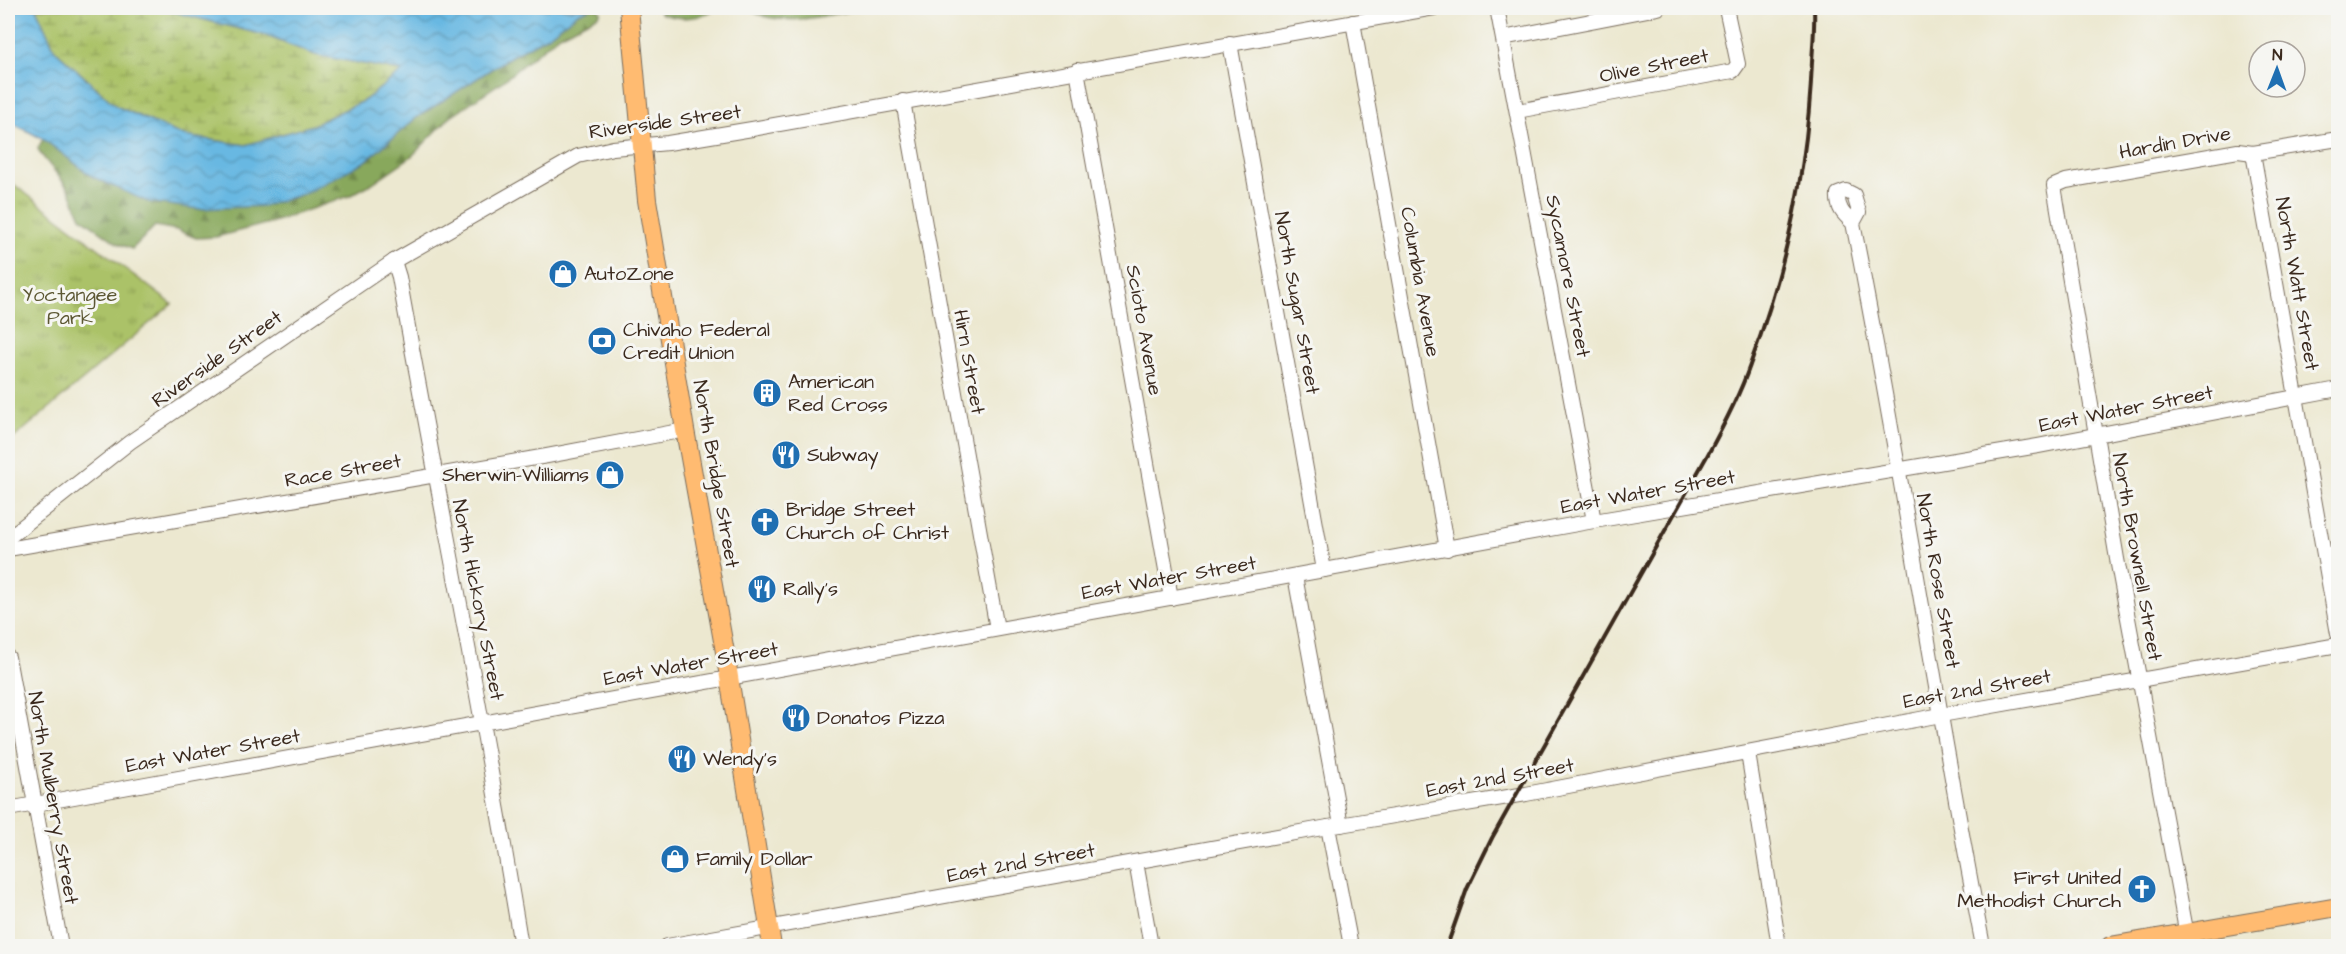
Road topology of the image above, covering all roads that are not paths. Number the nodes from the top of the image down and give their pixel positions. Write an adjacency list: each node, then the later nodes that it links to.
1 (629, 8): 13 (main road, North Bridge Street)
2 (1434, 8): 6 (street, Riverside Street)
3 (1497, 8): 7 (street)
4 (1658, 8): 7 (street)
5 (1726, 8): 11 (street, Olive Street)
6 (1353, 22): 8 (street, Riverside Street); 27 (street, Columbia Avenue)
7 (1503, 38): 11 (street, Sycamore Street)
8 (1230, 43): 9 (street, Riverside Street); 28 (street, North Sugar Street)
9 (1077, 70): 10 (street, Riverside Street); 30 (street, Scioto Avenue)
10 (903, 101): 13 (street, Riverside Street); 31 (street, Hirn Street)
11 (1517, 111): 24 (street, Sycamore Street)
12 (2338, 140): 14 (street, Hardin Drive)
13 (641, 145): 17 (street, Riverside Street); 20 (main road, North Bridge Street)
14 (2253, 153): 15 (street, Hardin Drive); 19 (street, North Watt Street)
15 (2054, 186): 21 (street, North Brownell Street)
16 (1853, 223): 22 (street, North Rose Street)
17 (394, 261): 23 (street, North Hickory Street); 25 (street, Riverside Street)
18 (2338, 389): 19 (street, East Water Street)
19 (2297, 397): 21 (street, East Water Street); 32 (street, North Watt Street)
20 (685, 430): 23 (street, Race Street); 35 (main road, North Bridge Street)
21 (2096, 434): 22 (street, East Water Street); 36 (street, North Brownell Street)
22 (1900, 469): 24 (street, East Water Street); 37 (street, North Rose Street)
23 (434, 475): 26 (street, Race Street); 38 (street, North Hickory Street)
24 (1594, 521): 27 (street, East Water Street)
25 (8, 538)
26 (8, 549)
27 (1447, 549): 28 (street, East Water Street)
28 (1324, 570): 29 (street, East Water Street)
29 (1295, 576): 30 (street, East Water Street); 42 (street)
30 (1171, 598): 31 (street, East Water Street)
31 (997, 629): 35 (street, East Water Street)
32 (2338, 634)
33 (2338, 645): 36 (street, East 2nd Street)
34 (8, 657): 40 (street, North Mulberry Street)
35 (729, 678): 38 (street, East Water Street); 45 (main road, North Bridge Street)
36 (2139, 680): 37 (street, East 2nd Street); 46 (street, North Brownell Street)
37 (1941, 715): 39 (street, East 2nd Street); 54 (street, North Rose Street)
38 (483, 723): 40 (street, East Water Street); 48 (street, North Hickory Street)
39 (1748, 753): 42 (street, East 2nd Street); 53 (street)
40 (34, 804): 41 (street, East Water Street); 47 (street, North Mulberry Street)
41 (8, 809)
42 (1335, 826): 43 (street, East 2nd Street); 52 (street)
43 (1136, 862): 45 (street, East 2nd Street); 51 (street)
44 (2338, 907): 46 (main road)
45 (769, 927): 49 (street, East 2nd Street); 50 (main road, North Bridge Street)
46 (2188, 940): 55 (main road)
47 (61, 946)
48 (522, 946)
49 (667, 946)
50 (772, 946)
51 (1151, 946)
52 (1351, 946)
53 (1779, 946)
54 (1983, 946)
55 (2110, 946)

